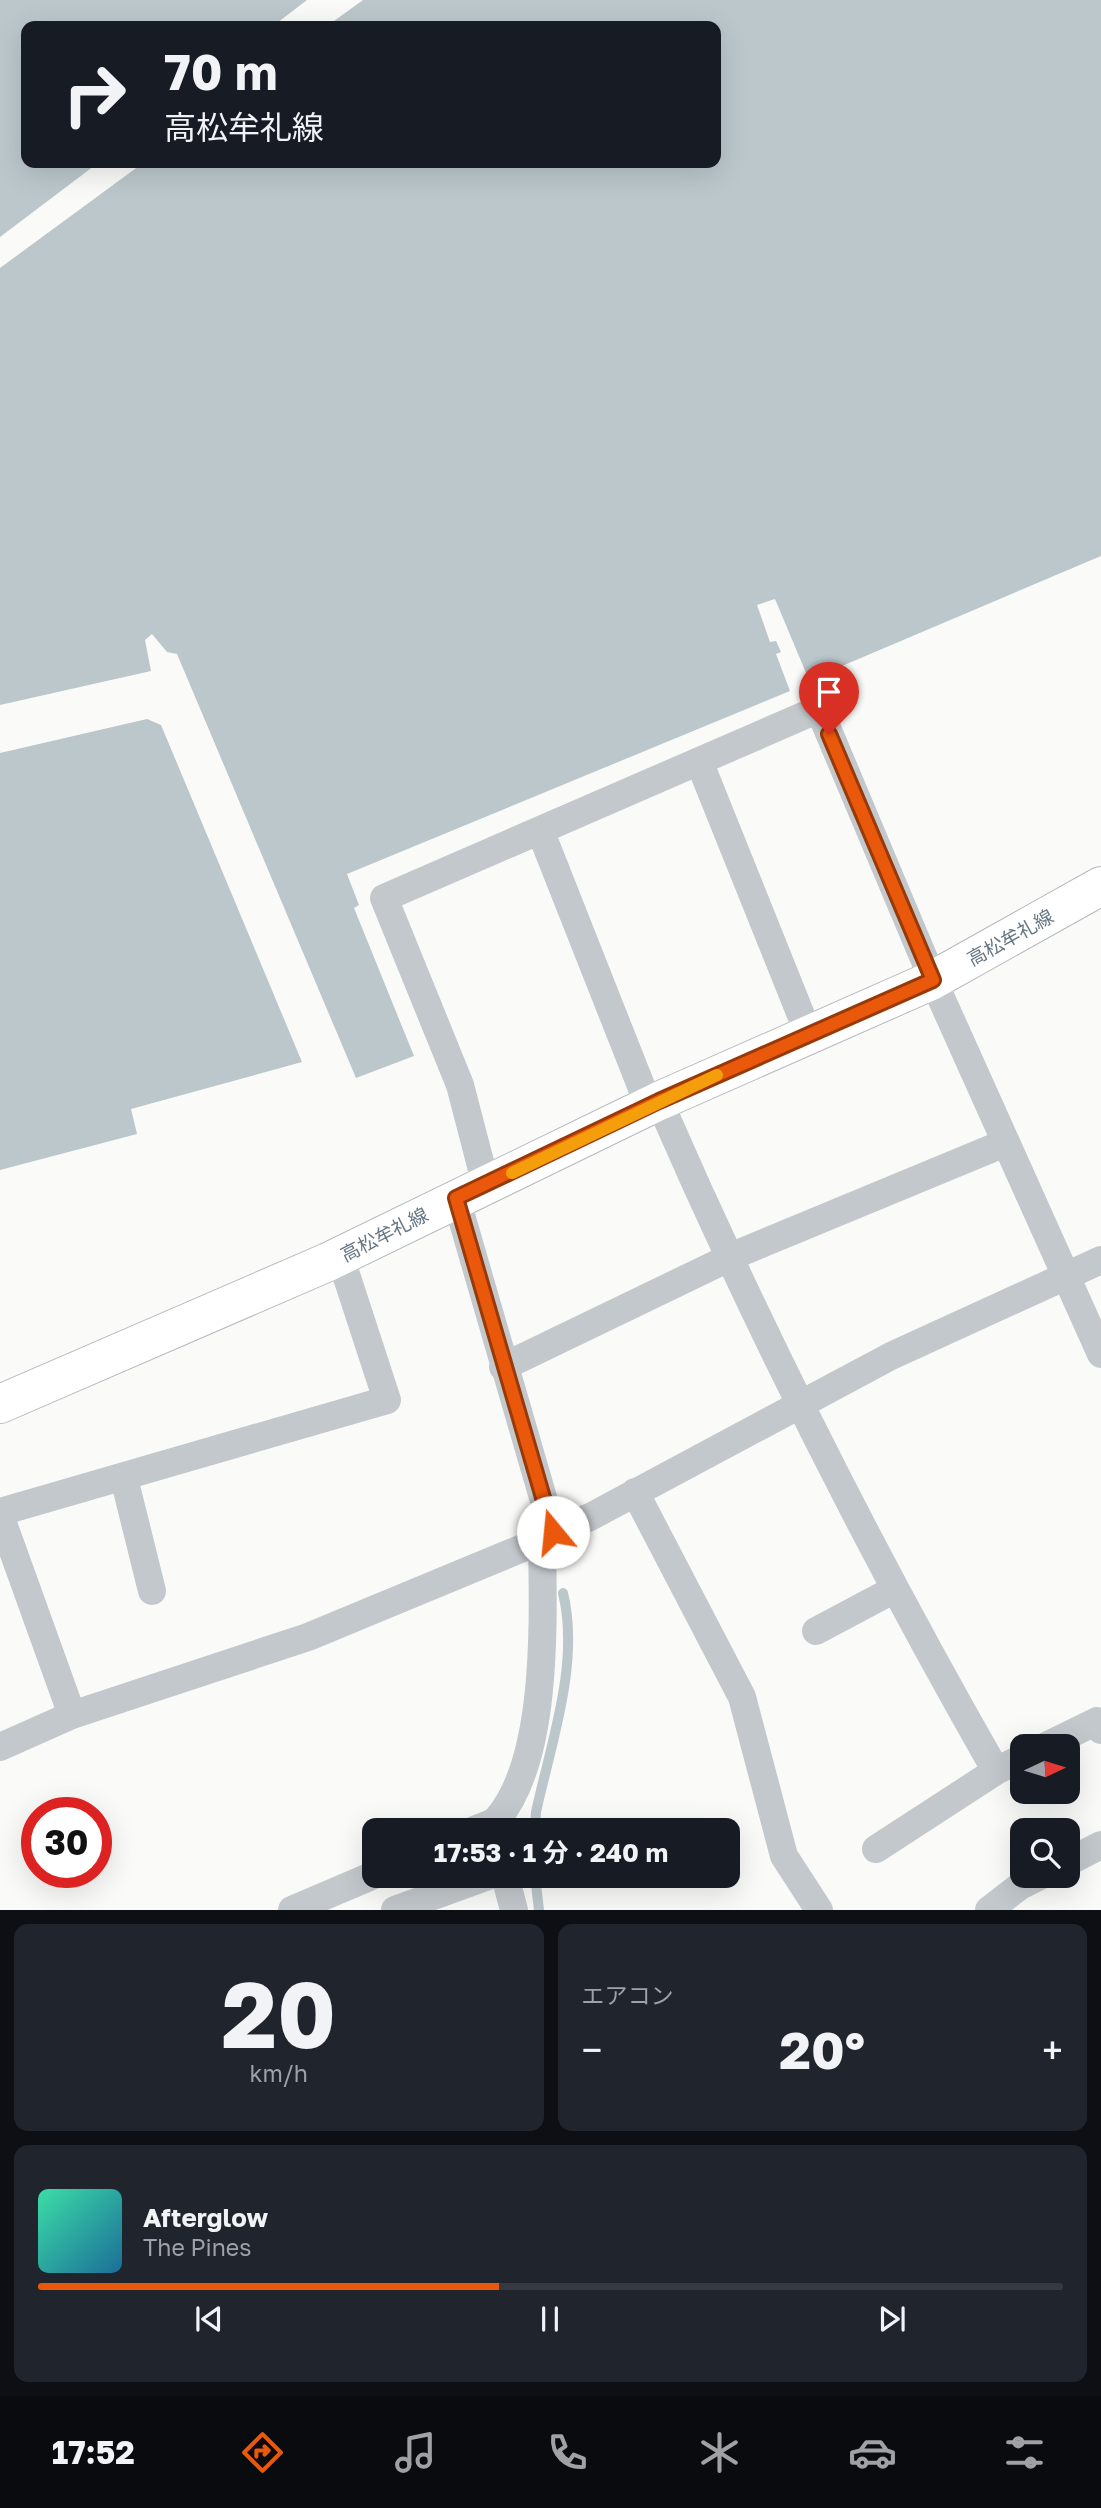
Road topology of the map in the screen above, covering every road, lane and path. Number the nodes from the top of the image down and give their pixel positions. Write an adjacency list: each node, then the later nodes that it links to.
1 (699, 761): 2 (street); 4 (street); 5 (street)
2 (541, 830): 6 (street); 8 (street)
3 (1101, 886): 4 (main road, 高松牟礼線)
4 (933, 980): 5 (main road, 高松牟礼線); 7 (street)
5 (809, 1035): 6 (main road, 高松牟礼線)
6 (654, 1103): 8 (main road, 高松牟礼線); 10 (street)
7 (1005, 1143): 10 (street); 12 (street)
8 (471, 1191): 9 (main road, 高松牟礼線); 14 (street)
9 (340, 1256): 15 (main road, 高松牟礼線); 17 (street)
10 (727, 1258): 14 (street); 16 (street)
11 (1101, 1260): 12 (street)
12 (1064, 1276): 13 (street); 16 (street)
13 (1101, 1354)
14 (503, 1367): 20 (street)
15 (0, 1404)
16 (799, 1404): 18 (street); 21 (street)
17 (124, 1478): 19 (street); 22 (street)
18 (635, 1492): 20 (street); 41 (street)
19 (0, 1514): 24 (street)
20 (548, 1536): 24 (street); 30 (street)
21 (895, 1589): 23 (street); 29 (street)
22 (152, 1591)
23 (816, 1631)
24 (72, 1715): 27 (street)
25 (1100, 1722): 26 (street)
26 (1073, 1734)
27 (0, 1747)
28 (1010, 1764): 29 (street)
29 (996, 1771): 32 (street)
30 (496, 1818)
31 (1101, 1845): 33 (street)
32 (876, 1849)
33 (1080, 1856)
34 (362, 1880): 38 (street)
35 (454, 1888): 39 (street)
36 (509, 1888): 40 (street)
37 (1021, 1888): 42 (street)
38 (292, 1909)
39 (394, 1909)
40 (514, 1909)
41 (819, 1909)
42 (989, 1909)

